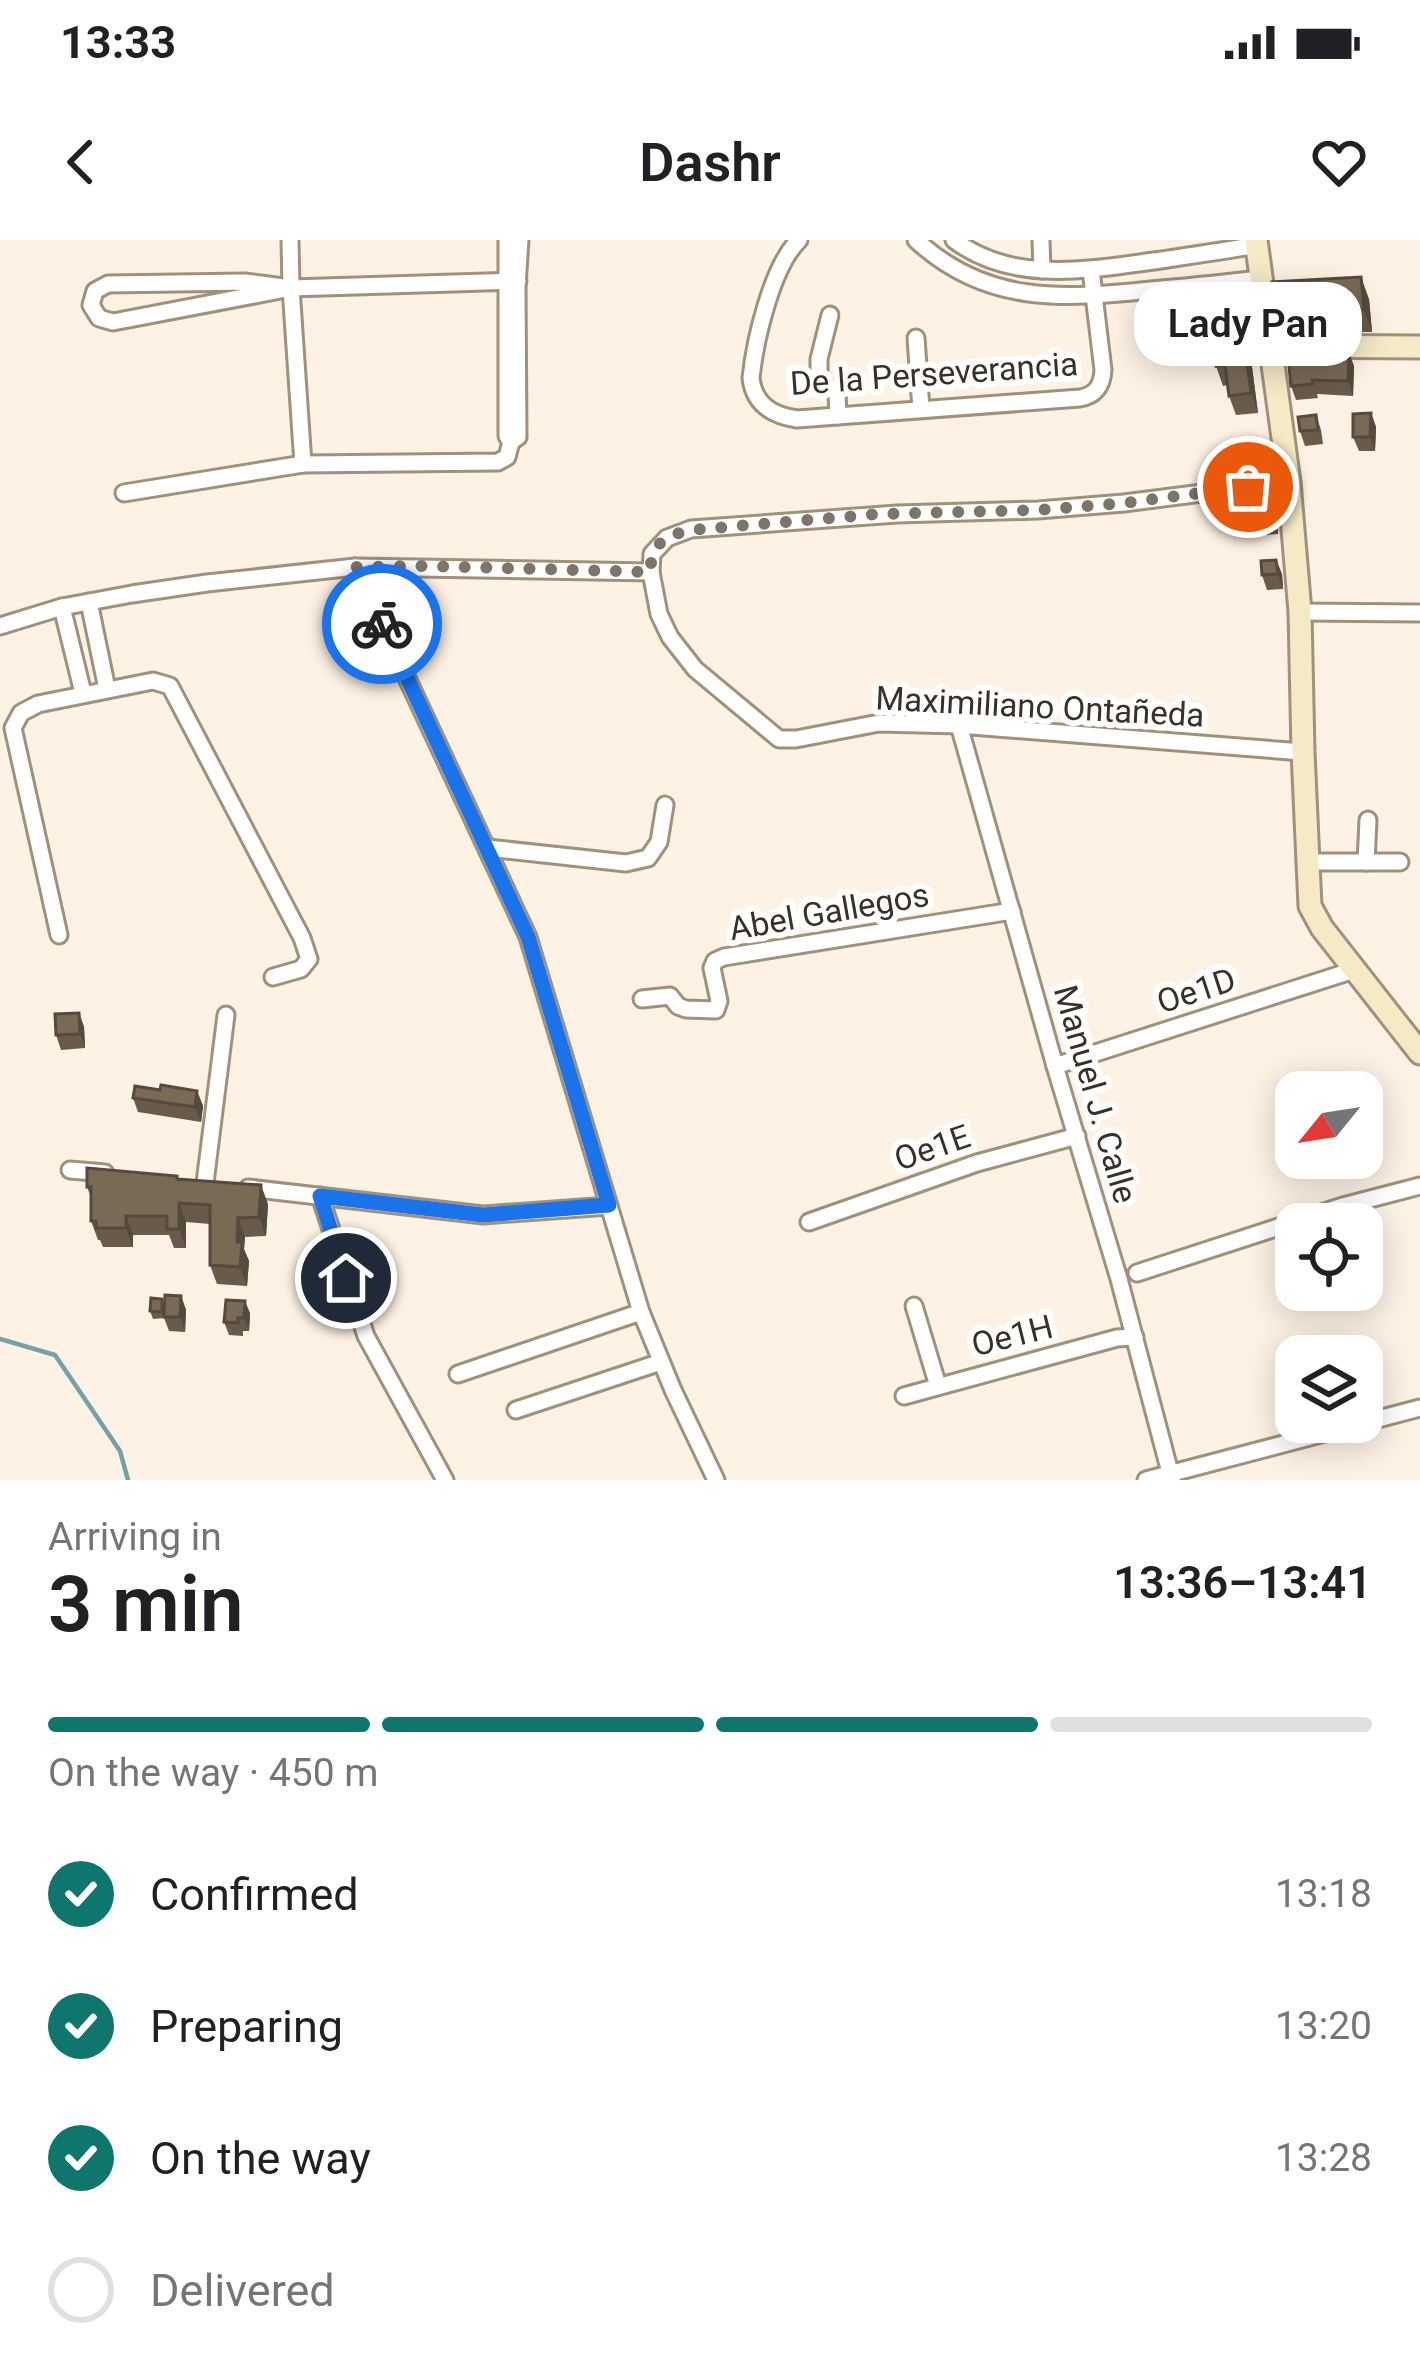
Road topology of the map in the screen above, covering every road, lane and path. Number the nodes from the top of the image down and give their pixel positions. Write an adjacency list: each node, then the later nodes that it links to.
1 (290, 240): 14 (street)
2 (507, 240): 13 (street)
3 (520, 240): 13 (street)
4 (799, 240): 21 (street, De la Perseverancia)
5 (916, 240): 15 (street)
6 (954, 240): 10 (street)
7 (1041, 240): 10 (street)
8 (1256, 243): 9 (street); 12 (main road)
9 (1185, 248): 11 (street)
10 (1042, 270): 11 (street)
11 (1091, 270): 15 (street, De la Perseverancia)
12 (1262, 279): 15 (street); 18 (main road)
13 (512, 281): 14 (street); 22 (street)
14 (291, 288): 14 (street); 22 (street)
15 (1096, 296): 20 (street, De la Perseverancia)
16 (830, 315): 21 (street)
17 (916, 338): 20 (street)
18 (1273, 346): 19 (main road); 23 (main road)
19 (1420, 347)
20 (921, 410): 21 (street, De la Perseverancia)
21 (838, 416)
22 (303, 464): 24 (street)
23 (1289, 482): 26 (street); 29 (main road)
24 (124, 493)
25 (355, 567): 26 (street); 27 (street); 40 (street)
26 (650, 572): 36 (street, Maximiliano Ontañeda)
27 (89, 602): 28 (street); 32 (street)
28 (62, 607): 31 (street); 33 (street)
29 (1300, 612): 30 (street); 37 (main road)
30 (1420, 613)
31 (1, 621)
32 (95, 632): 33 (street); 34 (street)
33 (69, 637): 35 (street)
34 (107, 689): 35 (street); 47 (street)
35 (83, 693): 45 (street)
36 (959, 725): 37 (street, Maximiliano Ontañeda); 44 (street, Manuel J. Calle)
37 (1303, 752): 41 (main road)
38 (664, 805): 40 (street)
39 (1368, 820): 42 (street)
40 (488, 848): 59 (street)
41 (1307, 862): 42 (street); 46 (main road)
42 (1366, 862): 43 (street)
43 (1400, 862)
44 (1012, 911): 48 (street, Abel Gallegos); 51 (street, Manuel J. Calle)
45 (59, 935)
46 (1354, 970): 50 (main road); 51 (street, Oe1D)
47 (273, 977)
48 (642, 999)
49 (226, 1015): 56 (street)
50 (1420, 1052)
51 (1055, 1066): 52 (street, Manuel J. Calle)
52 (1077, 1136): 60 (street, Oe1E); 64 (street, Manuel J. Calle)
53 (70, 1170): 54 (street)
54 (116, 1174)
55 (183, 1181): 56 (street)
56 (206, 1184): 58 (street)
57 (1420, 1186): 61 (street)
58 (320, 1196): 59 (street); 72 (street)
59 (609, 1205): 63 (street)
60 (809, 1222)
61 (1137, 1273)
62 (914, 1306): 67 (street)
63 (641, 1312): 65 (street); 66 (street)
64 (1135, 1337): 67 (street, Oe1H); 71 (street, Manuel J. Calle)
65 (661, 1363): 70 (street); 73 (street)
66 (458, 1374)
67 (938, 1386): 68 (street, Oe1H)
68 (904, 1396)
69 (1420, 1408): 71 (street)
70 (516, 1409)
71 (1172, 1477): 74 (street)
72 (445, 1480)
73 (716, 1480)
74 (1146, 1480)

